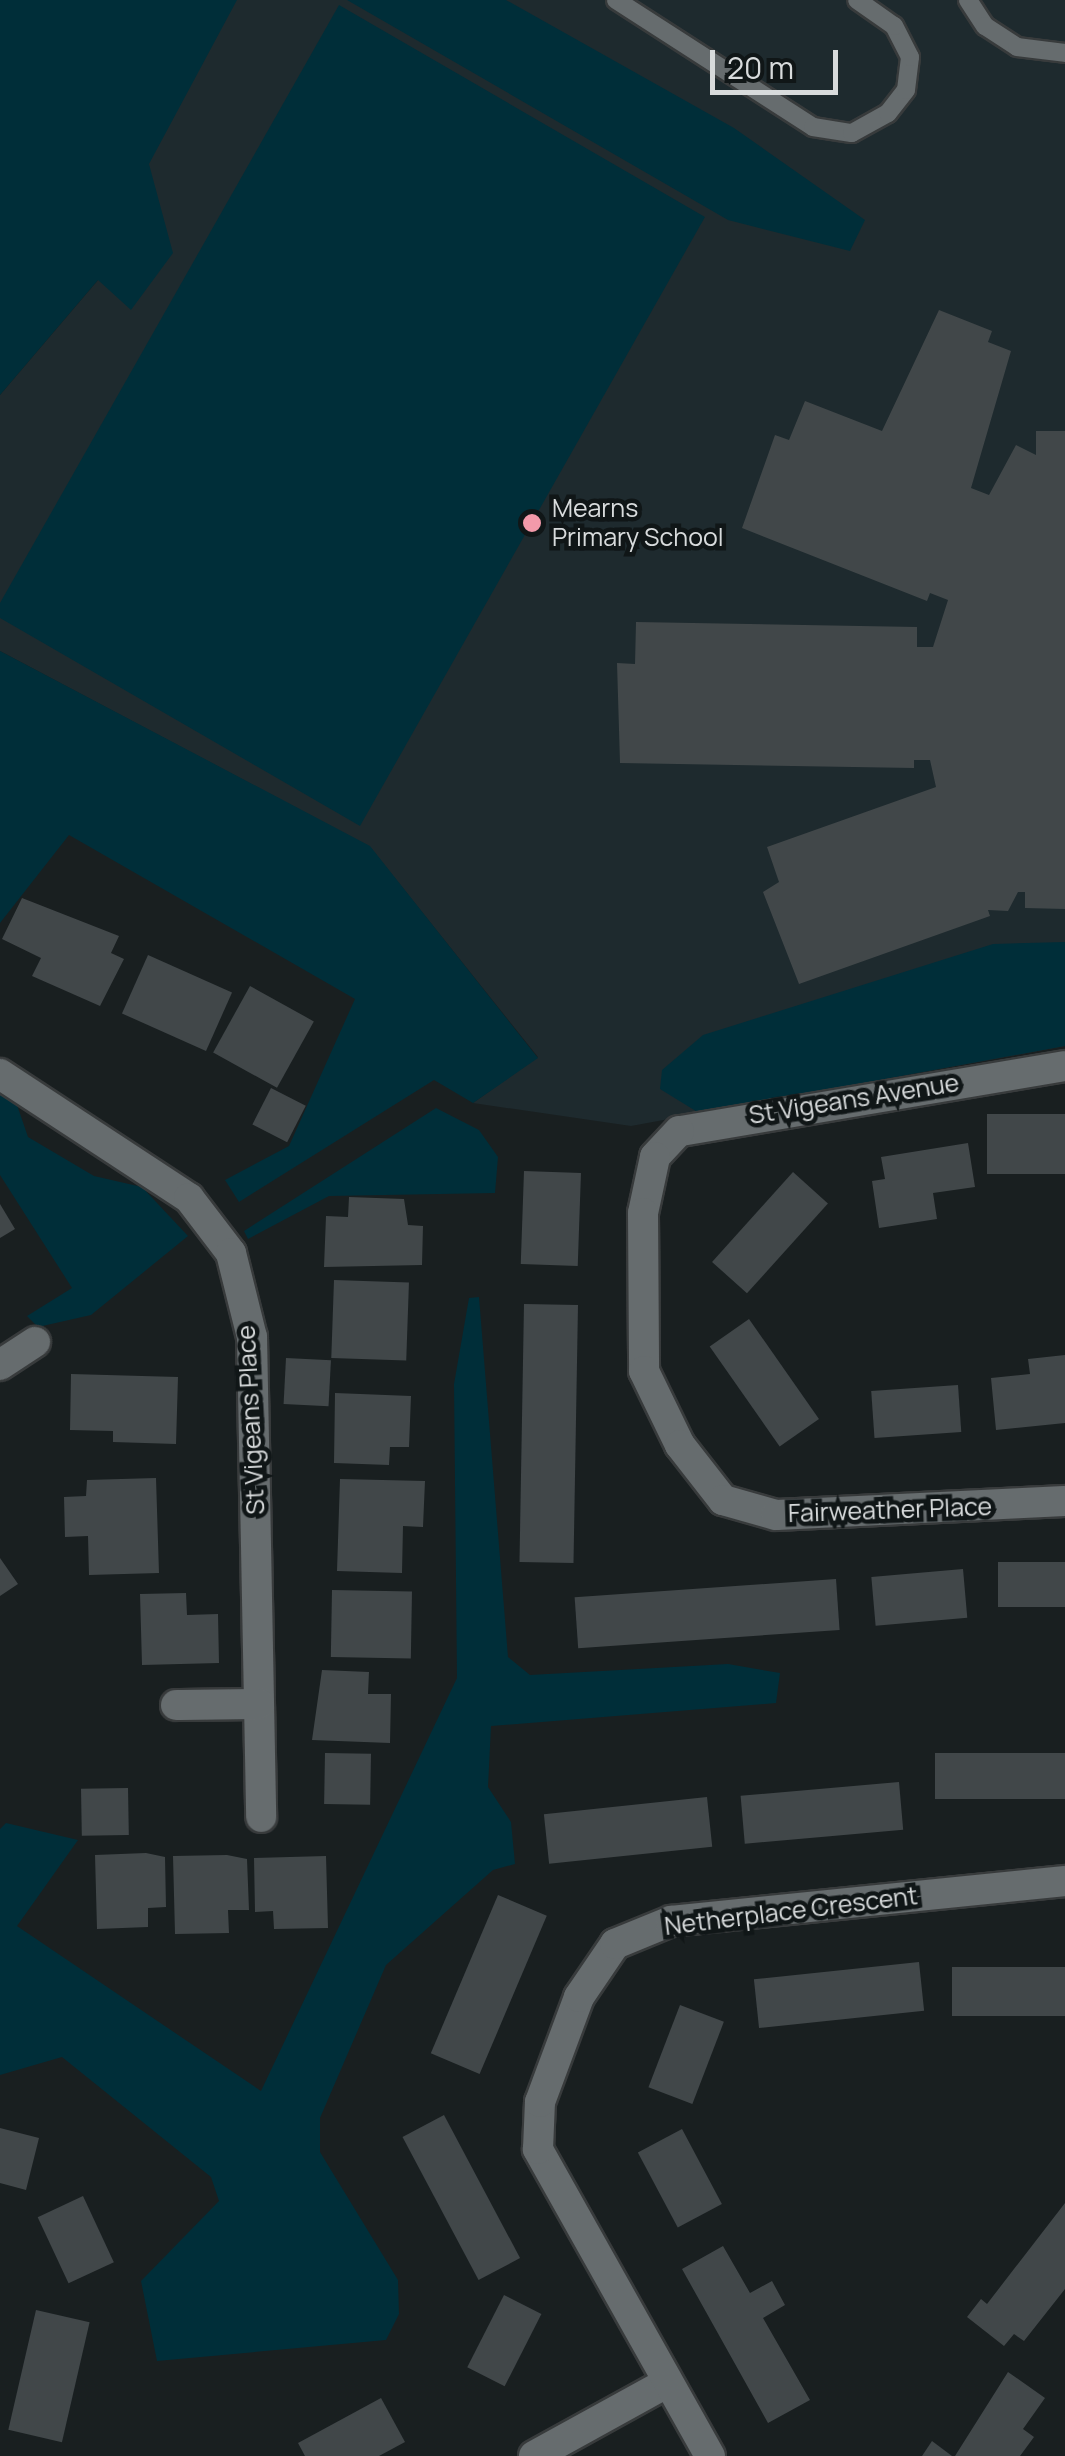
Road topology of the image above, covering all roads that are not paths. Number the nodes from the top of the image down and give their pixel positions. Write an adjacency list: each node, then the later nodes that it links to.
1 (616, 0): 2 (lane)
2 (858, 0)
3 (968, 0): 4 (lane)
4 (1065, 52)
5 (1065, 1066): 7 (street, St Vigeans Avenue)
6 (0, 1074): 11 (street, St Vigeans Place)
7 (655, 1157): 10 (street, Fairweather Place)
8 (35, 1342): 9 (street)
9 (0, 1365)
10 (1065, 1502)
11 (259, 1704): 12 (street); 13 (street, St Vigeans Place)
12 (176, 1705)
13 (261, 1817)
14 (1065, 1881): 15 (street, Netherplace Crescent)
15 (666, 2383): 16 (street); 17 (street, Netherplace Crescent)
16 (534, 2456)
17 (710, 2456)

